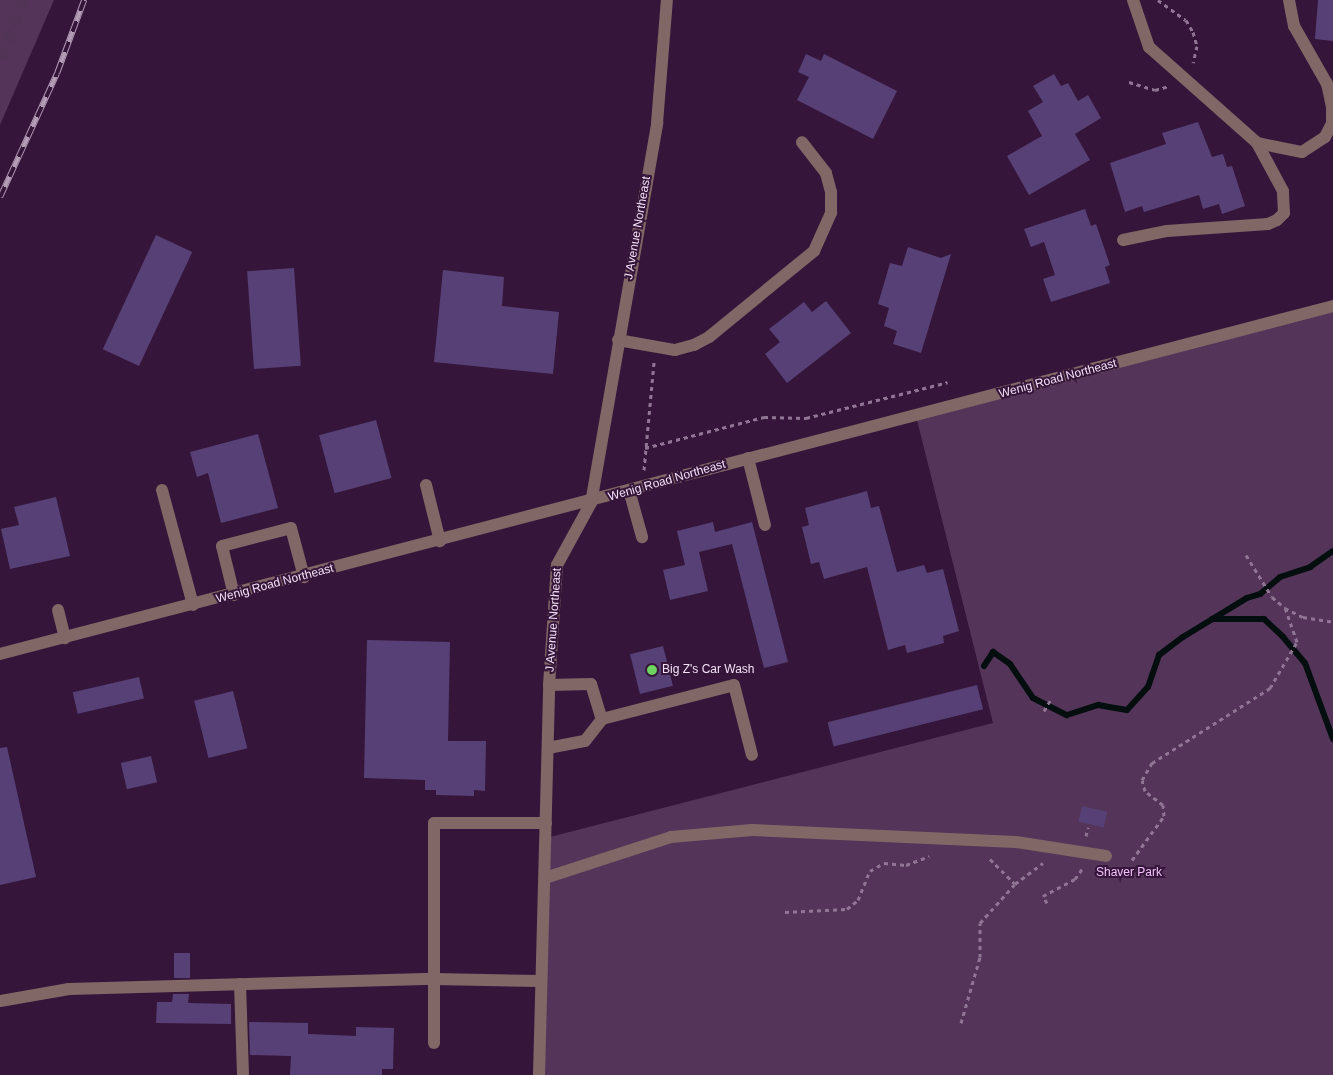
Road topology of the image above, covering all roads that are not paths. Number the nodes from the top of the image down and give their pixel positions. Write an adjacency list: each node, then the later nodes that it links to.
1 (667, 0): 8 (street, J Avenue Northeast)
2 (1133, 0): 5 (street)
3 (1289, 0): 5 (street)
4 (802, 142): 8 (street)
5 (1257, 143): 6 (street)
6 (1123, 240)
7 (1333, 306): 9 (street, Wenig Road Northeast)
8 (618, 340): 13 (street, J Avenue Northeast)
9 (748, 458): 12 (street, Wenig Road Northeast); 14 (street)
10 (426, 485): 16 (street)
11 (162, 490): 19 (street)
12 (629, 490): 13 (street, Wenig Road Northeast); 15 (street)
13 (590, 503): 16 (street, Wenig Road Northeast); 23 (street, J Avenue Northeast)
14 (765, 525)
15 (642, 537)
16 (440, 541): 17 (street, Wenig Road Northeast)
17 (304, 577): 18 (street, Wenig Road Northeast); 18 (street)
18 (234, 595): 19 (street, Wenig Road Northeast)
19 (193, 605): 21 (street, Wenig Road Northeast)
20 (58, 610): 21 (street)
21 (65, 638): 22 (street, Wenig Road Northeast)
22 (0, 654)
23 (549, 685): 24 (street); 25 (street, J Avenue Northeast)
24 (602, 719): 25 (street); 26 (street)
25 (548, 748): 27 (street, J Avenue Northeast)
26 (752, 755)
27 (546, 823): 29 (street, J Avenue Northeast); 30 (street)
28 (1106, 856): 29 (street)
29 (545, 878): 31 (street, J Avenue Northeast)
30 (434, 979): 31 (street); 32 (street); 34 (street)
31 (541, 981): 36 (street, J Avenue Northeast)
32 (240, 984): 33 (street); 35 (street)
33 (0, 1001)
34 (434, 1043)
35 (243, 1075)
36 (539, 1075)

